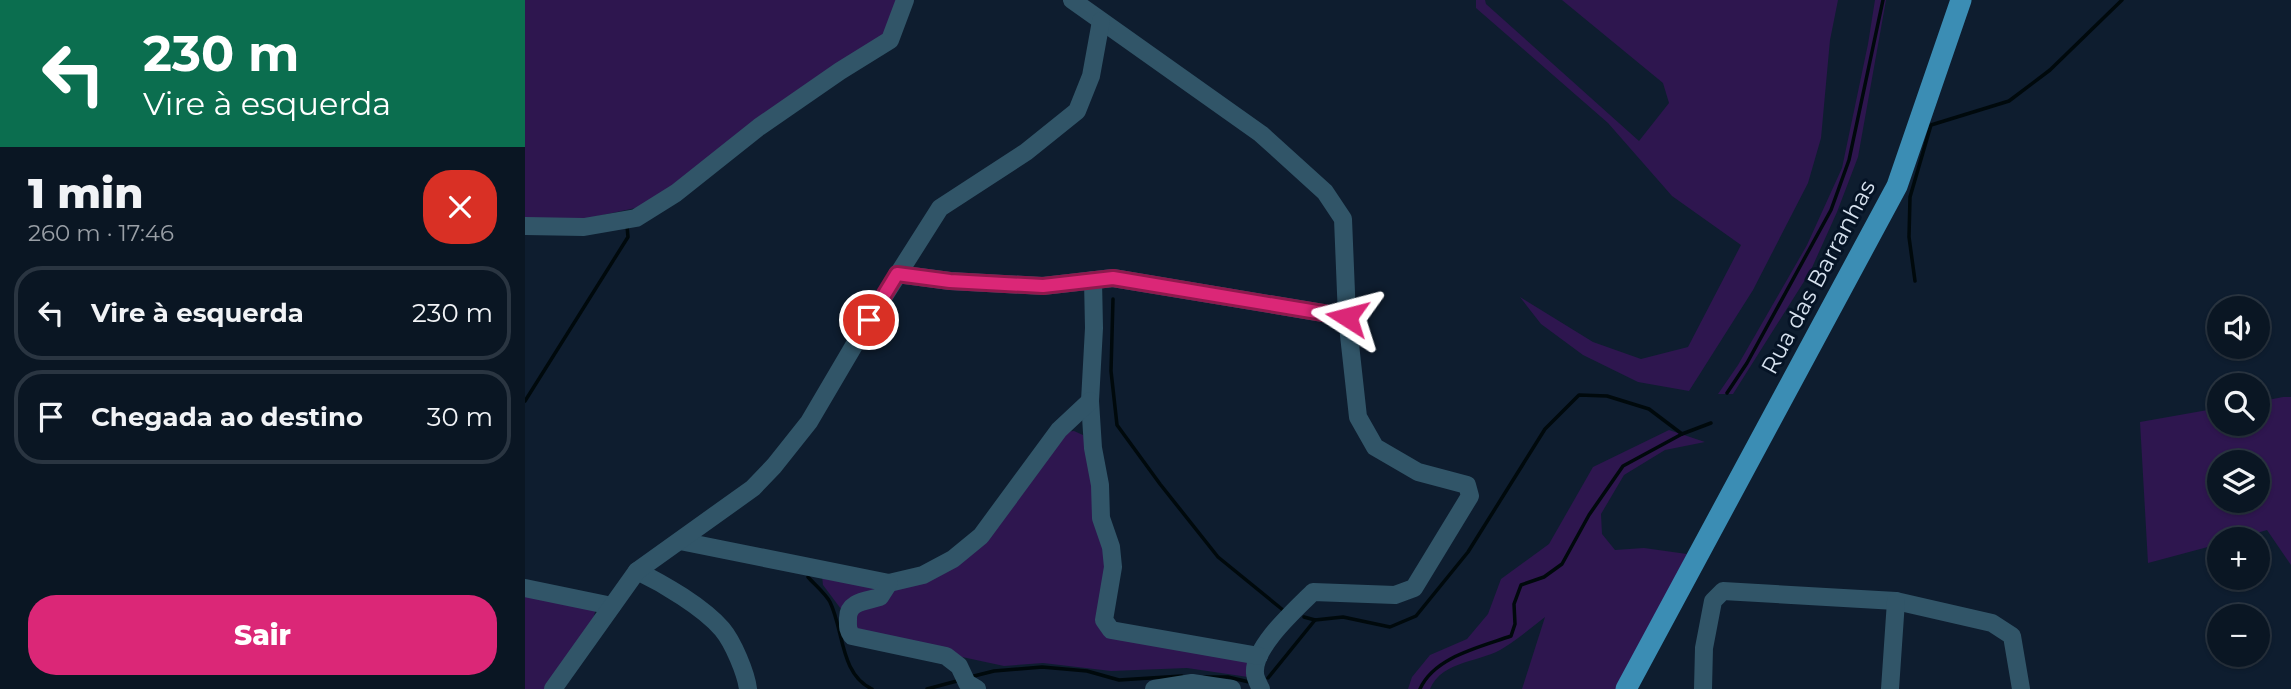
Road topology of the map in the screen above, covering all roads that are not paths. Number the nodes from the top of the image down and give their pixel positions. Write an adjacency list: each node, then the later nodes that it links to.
1 (905, 0): 5 (lane)
2 (1072, 0): 4 (lane)
3 (1962, 0): 23 (main road, Rua das Barranhas)
4 (1101, 21): 6 (lane); 8 (lane)
5 (525, 226)
6 (897, 274): 7 (lane); 10 (lane)
7 (1093, 280): 8 (lane); 9 (lane)
8 (1347, 317): 16 (lane)
9 (1090, 401): 12 (lane); 16 (lane)
10 (680, 541): 11 (lane); 12 (lane)
11 (637, 571): 15 (lane); 18 (lane)
12 (889, 583): 19 (lane)
13 (525, 588): 15 (lane)
14 (1896, 601): 24 (lane); 25 (lane); 26 (lane)
15 (612, 606): 17 (lane)
16 (1259, 656): 22 (lane)
17 (553, 689)
18 (748, 689)
19 (977, 689)
20 (1154, 689): 21 (lane)
21 (1232, 689)
22 (1261, 689)
23 (1626, 689)
24 (1703, 689)
25 (1890, 689)
26 (2021, 689)

